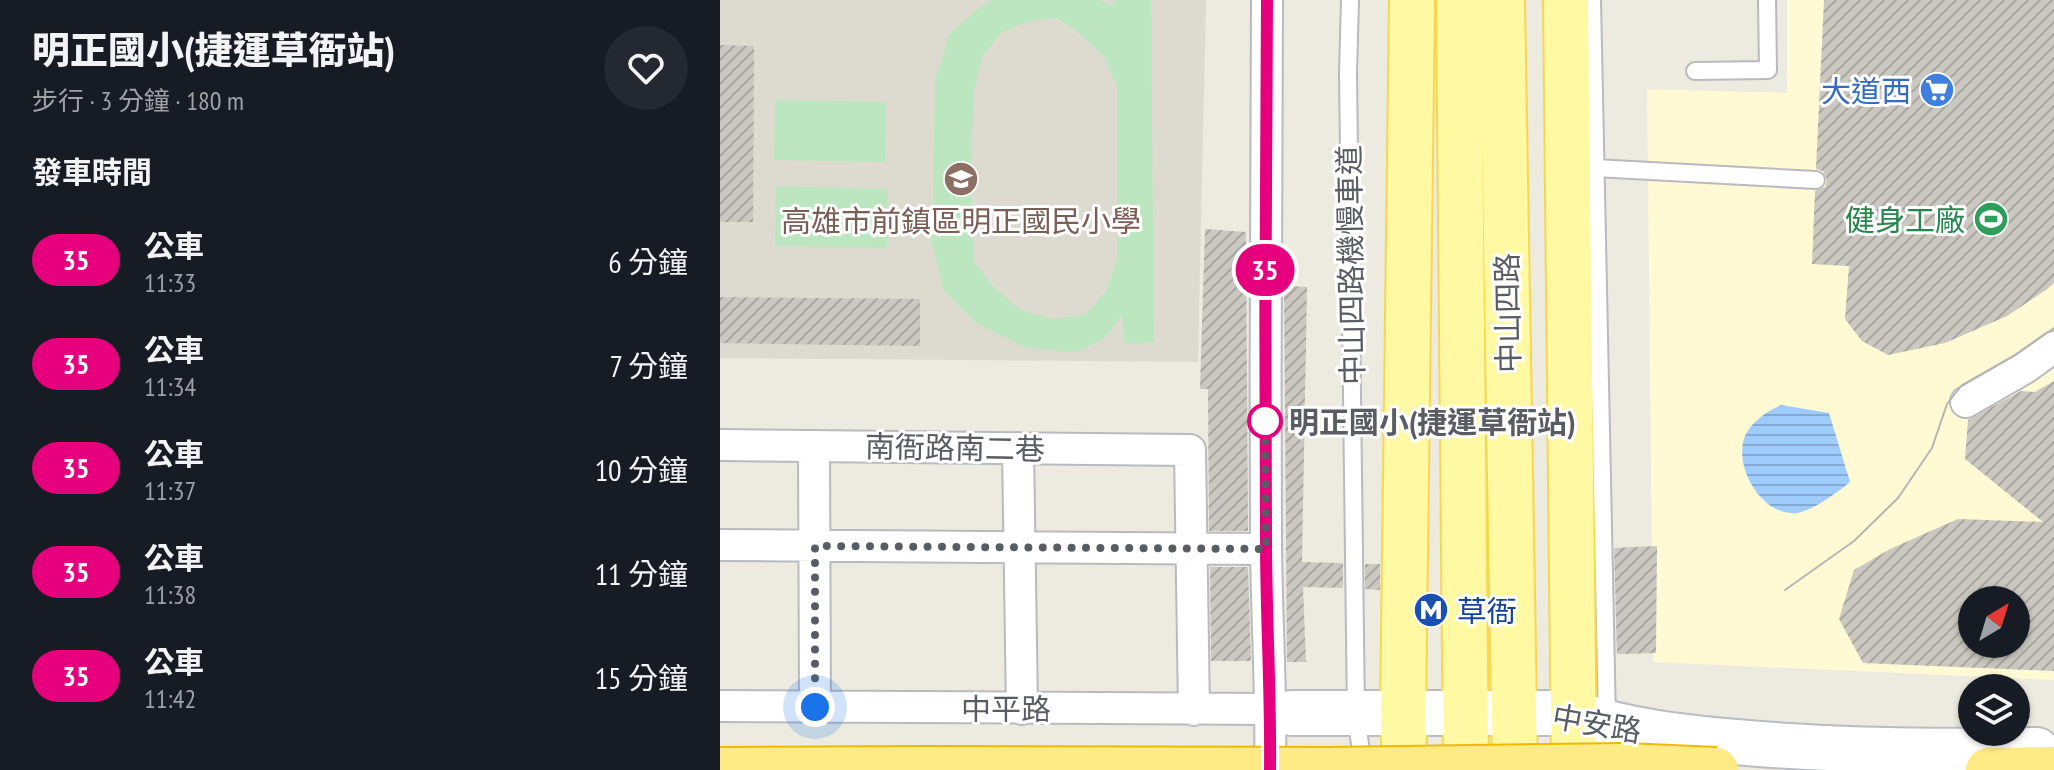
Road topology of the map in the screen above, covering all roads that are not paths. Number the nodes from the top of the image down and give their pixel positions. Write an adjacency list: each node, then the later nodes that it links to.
1 (1267, 0): 21 (street)
2 (1350, 0): 30 (lane, 中山四路機慢車道)
3 (1412, 0): 27 (main road)
4 (1459, 0): 28 (main road, 中山四路)
5 (1502, 0): 29 (main road, 中山四路)
6 (1566, 0): 32 (main road, 中山四路)
7 (1592, 0): 10 (lane)
8 (1767, 0): 9 (lane)
9 (1695, 71)
10 (1595, 168): 11 (lane); 32 (lane)
11 (1816, 180)
12 (2054, 347): 13 (street)
13 (1966, 402)
14 (720, 445): 15 (street, 南衙路南二巷)
15 (814, 446): 16 (street, 南衙路南二巷); 18 (street)
16 (1018, 448): 19 (street); 20 (street, 南衙路南二巷)
17 (720, 545): 18 (street)
18 (815, 546): 19 (street); 23 (street)
19 (1021, 547): 20 (street); 24 (street)
20 (1192, 548): 21 (street); 25 (street)
21 (1266, 549): 26 (street)
22 (720, 706): 23 (street, 中平路)
23 (815, 707): 24 (street, 中平路)
24 (1022, 709): 25 (street, 中平路)
25 (1194, 710): 26 (street, 中平路)
26 (1281, 711): 30 (street, 中安路); 39 (street); 40 (street)
27 (1403, 713): 28 (street, 中安路); 30 (street, 中安路); 42 (main road)
28 (1464, 713): 29 (street, 中安路); 43 (main road, 中山四路)
29 (1515, 713): 32 (street, 中安路); 44 (main road, 中山四路)
30 (1356, 715): 41 (lane, 中山四路機慢車道)
31 (1758, 727): 32 (lane)
32 (1596, 745): 34 (street, 中安路)
33 (2054, 750): 34 (street, 中安路)
34 (1932, 752): 35 (street, 中安路)
35 (2054, 760)
36 (927, 769): 38 (highway); 45 (highway, bridge)
37 (2054, 769): 46 (highway)
38 (720, 770)
39 (1270, 770)
40 (1345, 770)
41 (1363, 770)
42 (1405, 770)
43 (1466, 770)
44 (1515, 770)
45 (1716, 770)
46 (1988, 770)

